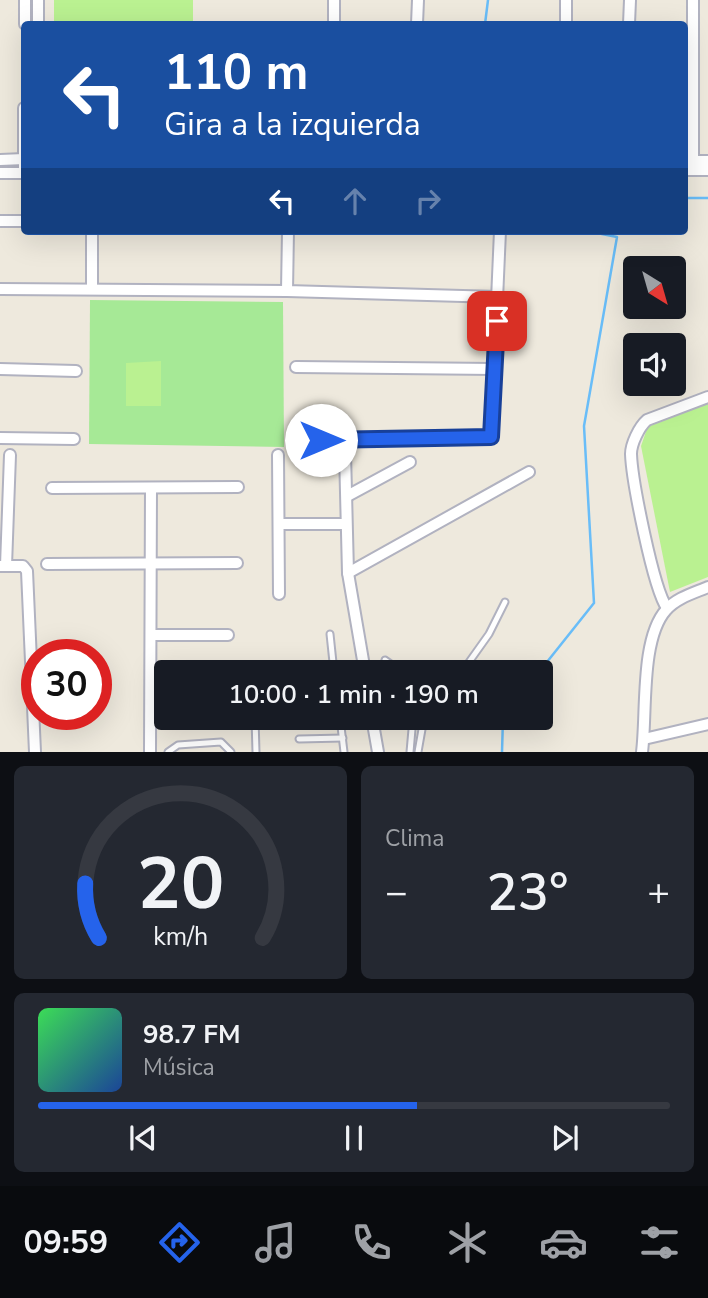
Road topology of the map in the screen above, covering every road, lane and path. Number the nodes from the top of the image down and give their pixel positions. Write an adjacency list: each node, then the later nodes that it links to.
1 (25, 0): 8 (street)
2 (38, 0): 9 (street)
3 (334, 0): 10 (street)
4 (418, 0): 11 (street)
5 (566, 0): 12 (street)
6 (630, 0): 13 (street)
7 (693, 0): 14 (street)
8 (25, 21)
9 (38, 21)
10 (334, 21)
11 (417, 21)
12 (566, 21)
13 (629, 21)
14 (689, 36): 18 (street)
15 (21, 159): 16 (street)
16 (0, 160)
17 (708, 161): 18 (street)
18 (688, 166): 19 (street)
19 (708, 170)
20 (0, 173): 21 (street)
21 (21, 173)
22 (0, 221): 23 (street)
23 (21, 221)
24 (92, 235): 28 (street)
25 (288, 235): 29 (street)
26 (500, 235): 30 (street)
27 (0, 289): 28 (street)
28 (92, 289): 29 (street)
29 (287, 290): 30 (street)
30 (498, 297): 33 (street)
31 (296, 367): 33 (street)
32 (0, 369): 34 (street)
33 (495, 369): 38 (street)
34 (76, 371)
35 (708, 397): 58 (street)
36 (0, 438): 37 (street)
37 (74, 439)
38 (294, 440)
39 (345, 453): 47 (street)
40 (10, 454): 53 (street)
41 (278, 456): 48 (street)
42 (410, 462): 47 (street)
43 (529, 471): 54 (street)
44 (238, 487): 46 (street)
45 (52, 488): 46 (street)
46 (150, 489): 50 (street)
47 (349, 495): 49 (street)
48 (279, 524): 49 (street); 56 (street)
49 (345, 524): 54 (street)
50 (150, 562): 51 (street); 52 (street); 60 (street)
51 (237, 563)
52 (47, 564)
53 (3, 566): 75 (street)
54 (348, 573): 63 (street)
55 (708, 587): 58 (street)
56 (279, 594)
57 (505, 602): 64 (lane)
58 (667, 608): 73 (street)
59 (330, 634): 62 (lane)
60 (151, 635): 61 (street); 65 (street)
61 (228, 635)
62 (333, 660)
63 (363, 660)
64 (471, 660)
65 (151, 709): 76 (street)
66 (708, 724): 73 (street)
67 (255, 730): 79 (lane)
68 (342, 730): 72 (lane)
69 (374, 730): 81 (street)
70 (411, 730): 82 (lane)
71 (422, 730): 83 (lane)
72 (343, 738): 74 (lane); 80 (lane)
73 (644, 738): 84 (street)
74 (299, 740)
75 (35, 752)
76 (150, 752)
77 (168, 752): 78 (lane)
78 (231, 752)
79 (256, 752)
80 (344, 752)
81 (378, 752)
82 (410, 752)
83 (418, 752)
84 (642, 752)

